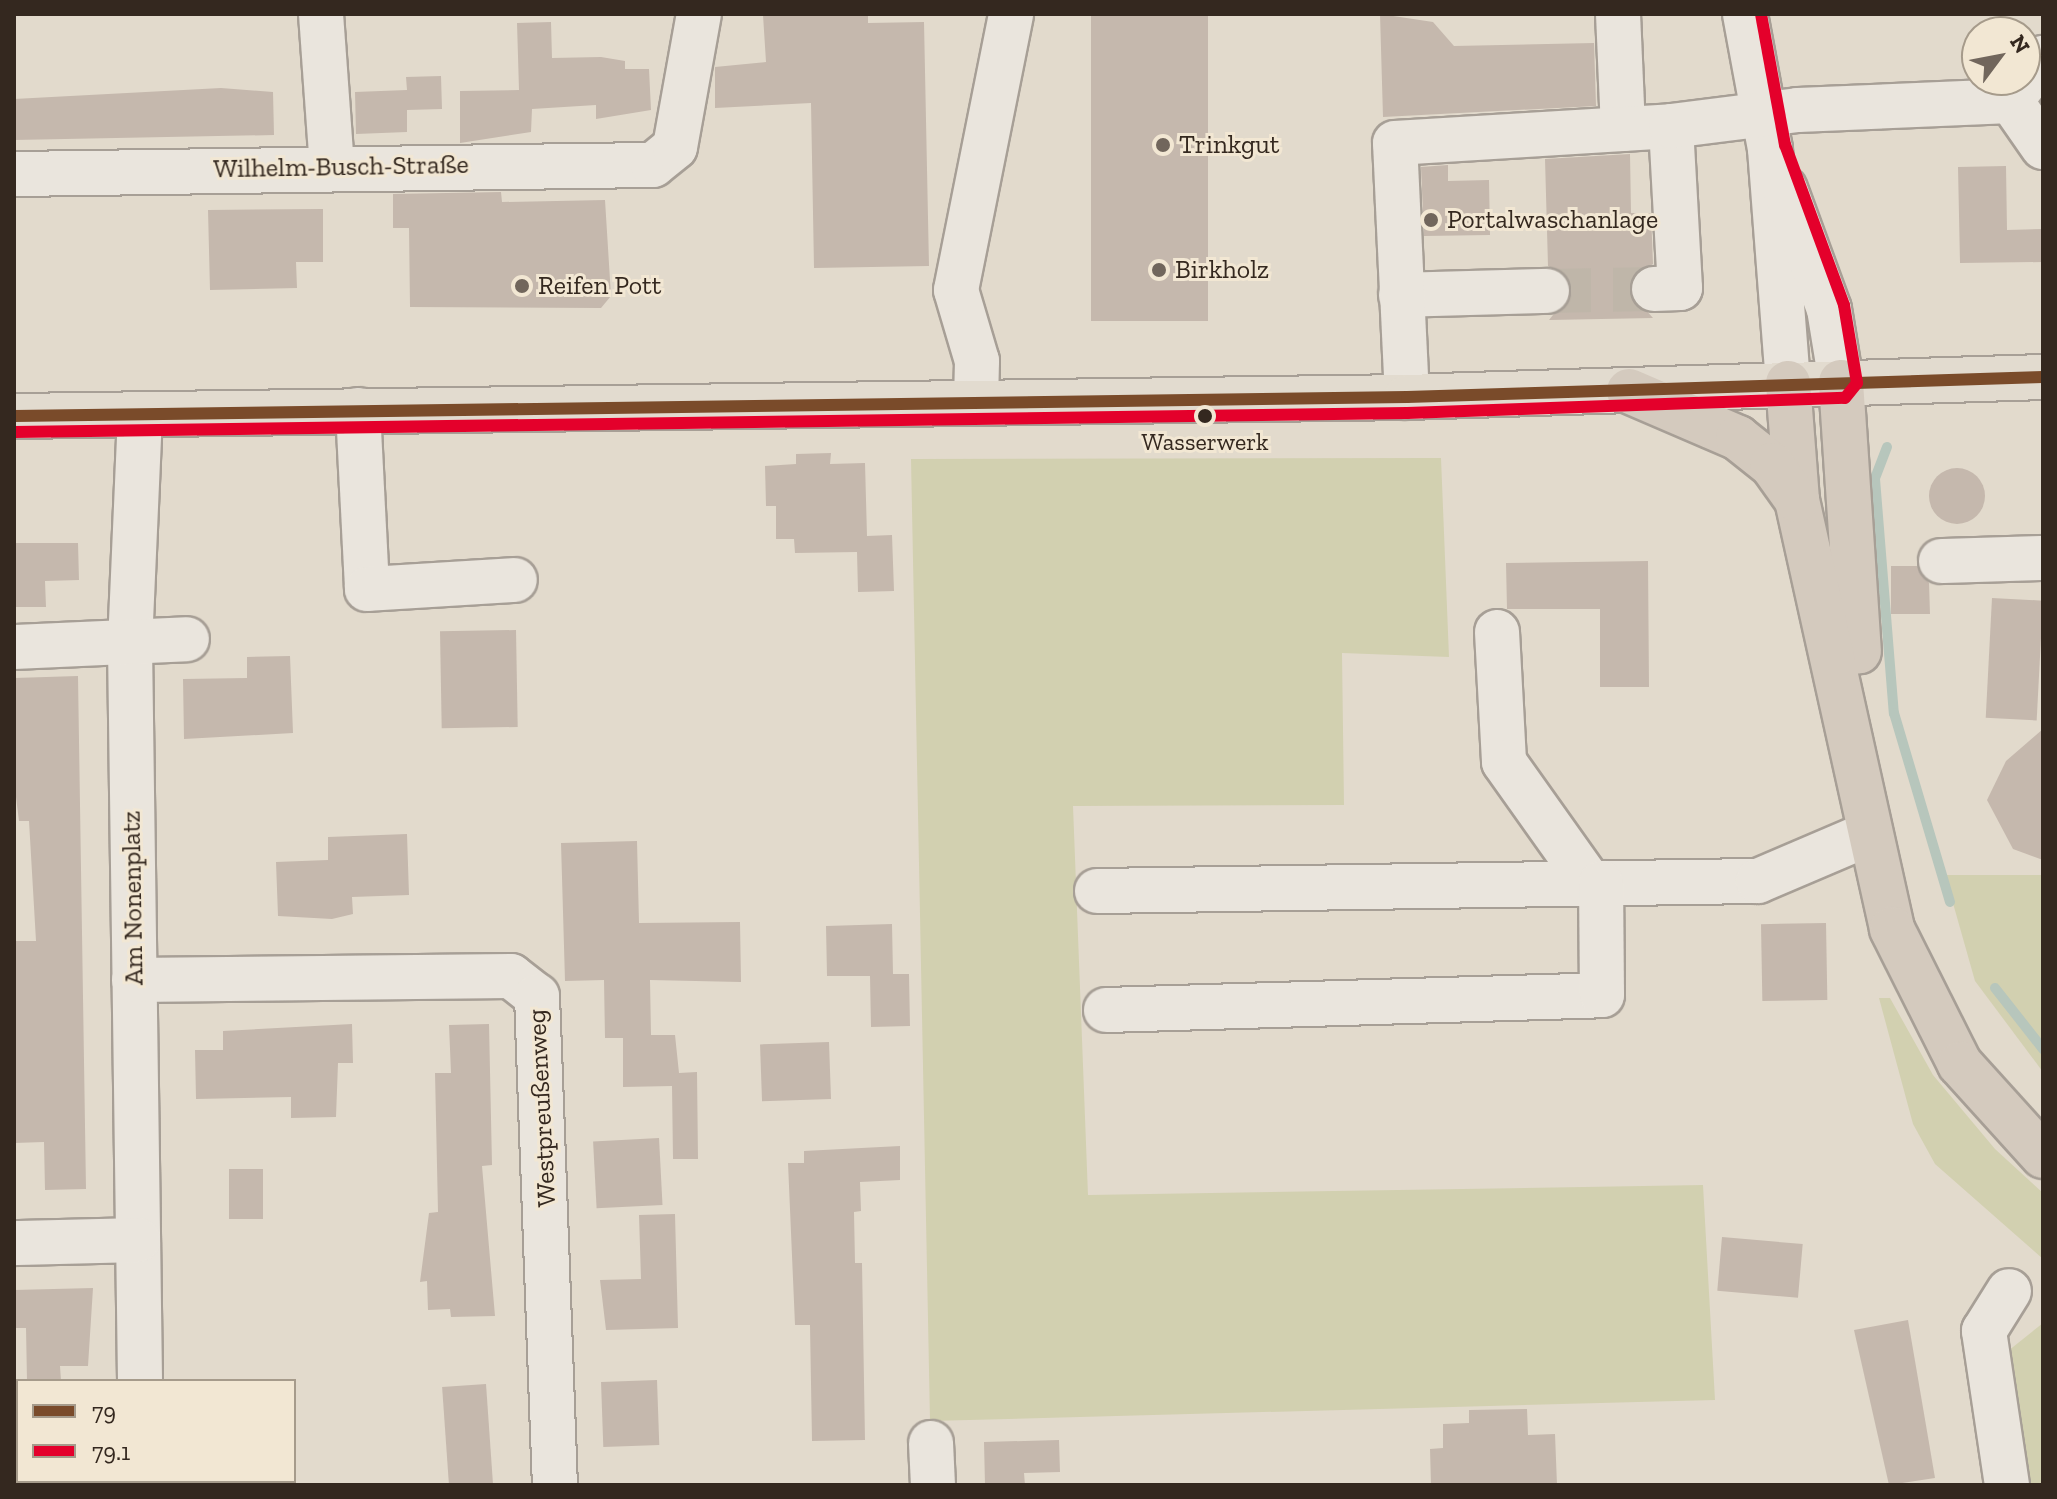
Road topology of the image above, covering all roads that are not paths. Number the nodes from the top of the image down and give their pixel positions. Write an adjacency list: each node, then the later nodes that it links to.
1 (321, 14): 12 (street)
2 (699, 14): 12 (street, Wilhelm-Busch-Straße)
3 (1011, 14): 22 (street)
4 (1618, 14): 9 (street)
5 (1745, 14): 10 (street)
6 (2043, 58): 7 (street)
7 (2011, 101): 10 (street); 11 (street)
8 (1671, 126): 9 (street); 10 (street); 14 (street)
9 (1623, 129): 16 (street)
10 (1767, 132): 18 (street); 19 (street)
11 (2043, 147)
12 (332, 166): 13 (street, Wilhelm-Busch-Straße)
13 (14, 174)
14 (1654, 289)
15 (1547, 291): 16 (street)
16 (1401, 295): 21 (street)
17 (2043, 377): 18 (main road)
18 (1841, 382): 19 (main road); 39 (highway)
19 (1788, 383): 20 (main road); 26 (highway)
20 (1629, 391): 21 (main road); 26 (highway)
21 (1407, 397): 22 (main road)
22 (976, 402): 23 (main road)
23 (358, 410): 24 (main road); 29 (street)
24 (140, 415): 25 (main road); 32 (street, Am Nonenplatz)
25 (14, 416)
26 (1797, 500): 34 (highway)
27 (2043, 558): 28 (street)
28 (1941, 561)
29 (515, 580)
30 (1497, 632): 35 (street)
31 (187, 639): 32 (street)
32 (130, 645): 33 (street); 37 (street, Am Nonenplatz)
33 (14, 647)
34 (1868, 834): 35 (street); 40 (highway)
35 (1595, 883): 36 (street); 38 (street)
36 (1097, 891)
37 (134, 980): 41 (street, Am Nonenplatz); 45 (street, Westpreußenweg)
38 (1106, 1010)
39 (2043, 1134)
40 (2043, 1156)
41 (138, 1240): 42 (street); 44 (street, Am Nonenplatz)
42 (14, 1243)
43 (2009, 1291): 46 (street)
44 (140, 1379)
45 (555, 1485)
46 (2007, 1485)

